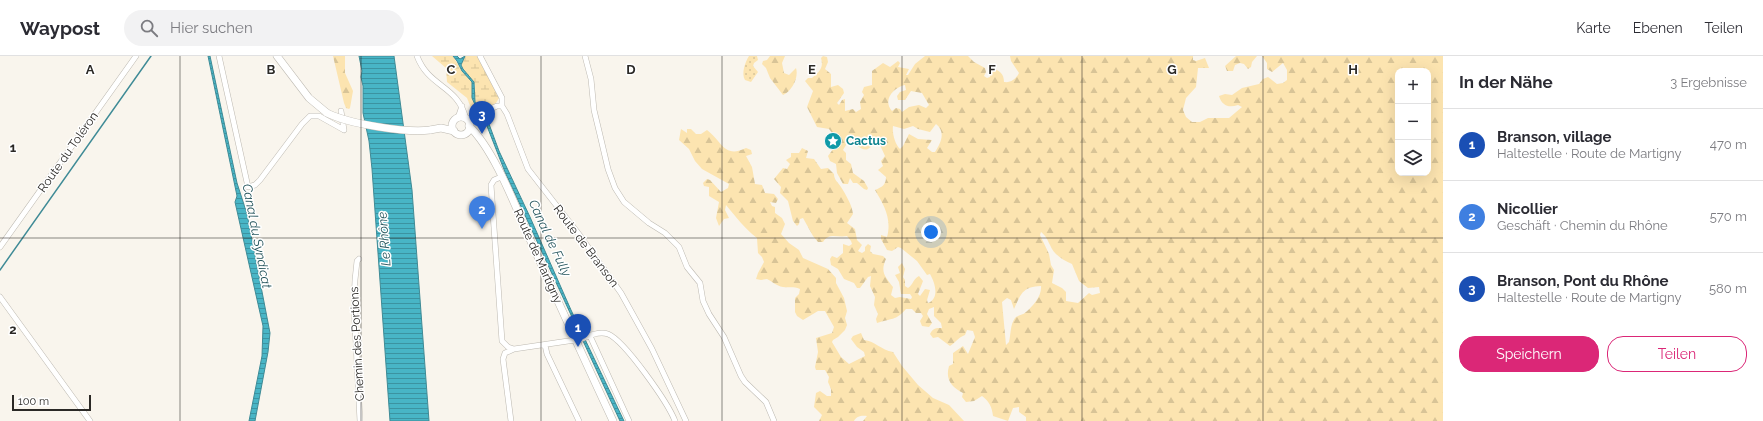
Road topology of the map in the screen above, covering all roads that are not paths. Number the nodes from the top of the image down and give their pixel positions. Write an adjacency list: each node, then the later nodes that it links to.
1 (136, 56): 17 (street, Route du Toléron)
2 (219, 56): 9 (street)
3 (277, 56): 12 (main road, bridge)
4 (417, 56): 7 (street)
5 (480, 56): 8 (street, Route de Branson)
6 (585, 56): 32 (street)
7 (462, 106): 10 (street); 11 (street)
8 (502, 106): 11 (street); 31 (street, Route de Branson)
9 (340, 111)
10 (455, 120): 11 (main road); 12 (main road); 13 (main road)
11 (469, 121): 14 (main road); 15 (main road, Route de Martigny)
12 (441, 128): 13 (main road)
13 (454, 131): 14 (main road)
14 (464, 134): 15 (main road)
15 (479, 136): 16 (main road, Route de Martigny)
16 (501, 177): 21 (main road, Route de Martigny); 23 (street)
17 (0, 247)
18 (359, 259): 25 (street, Chemin des Portions)
19 (0, 296): 24 (street)
20 (589, 337): 21 (street); 29 (street); 30 (street)
21 (576, 341): 22 (street); 28 (main road, Route de Martigny)
22 (545, 344): 23 (street); 27 (street)
23 (514, 348): 26 (street)
24 (90, 420)
25 (360, 421)
26 (511, 421)
27 (579, 421)
28 (613, 421)
29 (629, 421)
30 (675, 421)
31 (686, 421)
32 (774, 421)

